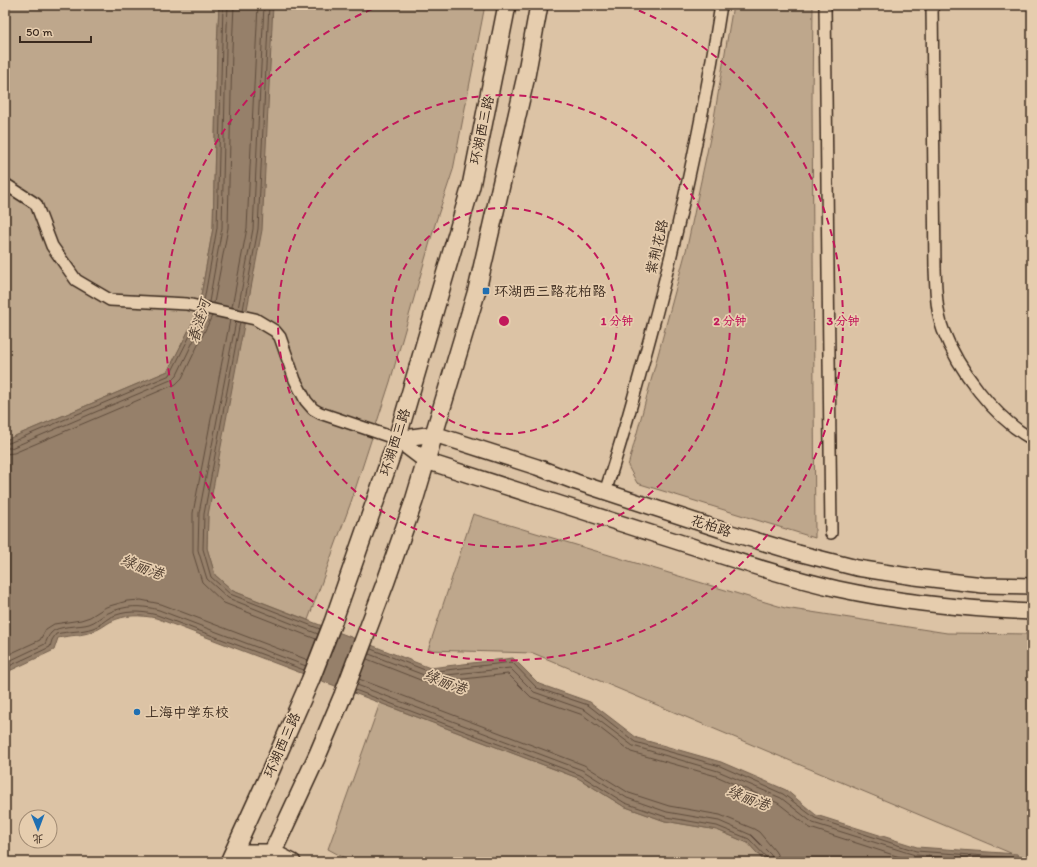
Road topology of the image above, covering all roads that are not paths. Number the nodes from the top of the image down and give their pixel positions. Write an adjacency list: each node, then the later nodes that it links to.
1 (507, 5): 8 (main road, 环湖西三路)
2 (539, 5): 7 (main road)
3 (721, 5): 11 (street, 紫荆花路)
4 (825, 5): 12 (street)
5 (932, 5): 9 (street)
6 (5, 184): 8 (street)
7 (434, 434): 8 (main road, 花柏路); 10 (main road); 11 (main road, 花柏路)
8 (397, 439): 10 (main road, 花柏路); 16 (main road, 环湖西三路)
9 (1032, 439)
10 (426, 461): 14 (main road, 花柏路); 15 (main road)
11 (605, 492): 13 (main road, 花柏路)
12 (831, 533)
13 (1032, 586)
14 (1032, 612)
15 (270, 857): 16 (main road); 17 (main road)
16 (236, 859)
17 (293, 862)

